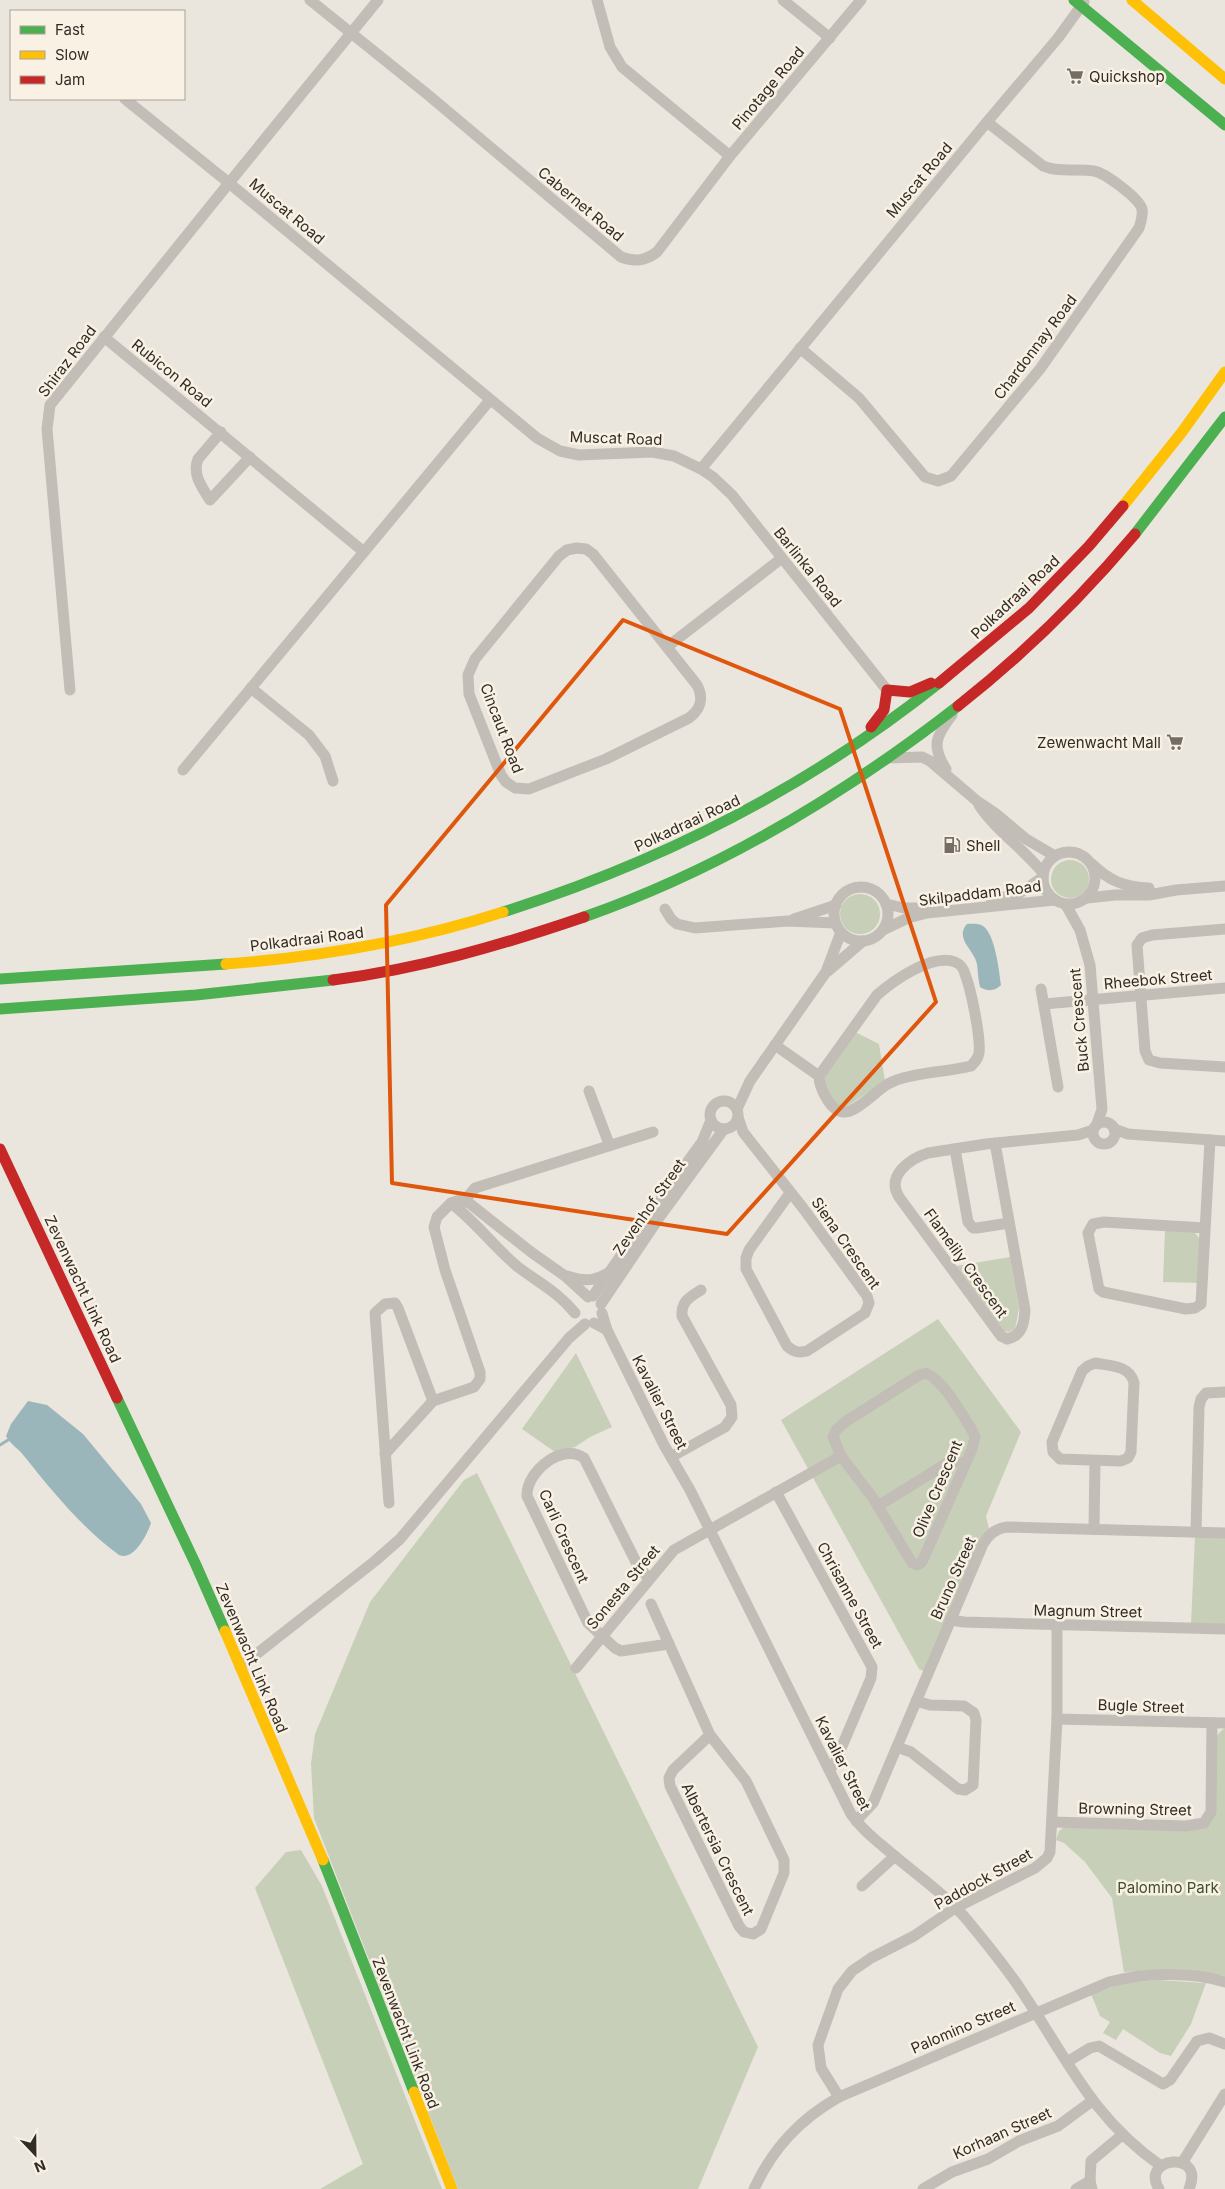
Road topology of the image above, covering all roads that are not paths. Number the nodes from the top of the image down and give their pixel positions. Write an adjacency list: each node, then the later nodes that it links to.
1 (310, 0): 8 (street, Cabernet Road)
2 (378, 0): 8 (street, Muscat Road)
3 (597, 0): 14 (street)
4 (783, 0): 9 (street)
5 (861, 0): 9 (street, Pinotage Road)
6 (1132, 0): 10 (main road)
7 (1081, 2): 12 (street, Muscat Road); 13 (main road)
8 (351, 33): 14 (street, Cabernet Road); 15 (street, Muscat Road)
9 (830, 38): 14 (street, Pinotage Road)
10 (1225, 79)
11 (126, 100): 15 (street)
12 (986, 122): 17 (street, Muscat Road); 17 (street, Chardonnay Road)
13 (1225, 125)
14 (730, 156)
15 (229, 182): 16 (street, Shiraz Road); 19 (street, Muscat Road)
16 (104, 337): 21 (street, Rubicon Road); 29 (street, Shiraz Road)
17 (800, 348): 23 (street, Muscat Road)
18 (1225, 372): 26 (main road, Polkadraai Road)
19 (490, 400): 23 (street, Muscat Road); 24 (street)
20 (1225, 417): 31 (main road)
21 (221, 432): 22 (street, Rubicon Road); 22 (street)
22 (250, 457): 24 (street, Rubicon Road)
23 (701, 469): 25 (street, Barlinka Road)
24 (364, 552): 28 (street)
25 (782, 558): 27 (street); 30 (street, Barlinka Road)
26 (994, 639): 30 (main road); 34 (main road, Polkadraai Road)
27 (667, 647): 27 (street, Cincaut Road)
28 (251, 688): 33 (street); 36 (street)
29 (70, 690)
30 (887, 690): 34 (main road)
31 (963, 702): 32 (main road); 35 (street)
32 (888, 758): 35 (street); 61 (main road)
33 (183, 770)
34 (817, 771): 55 (main road, Polkadraai Road)
35 (952, 778): 37 (street)
36 (334, 781)
37 (977, 801): 38 (street); 40 (street)
38 (1055, 856): 39 (street); 40 (street)
39 (1092, 864): 42 (street); 43 (street)
40 (1043, 875): 44 (street); 45 (street, Skilpaddam Road)
41 (1225, 886): 42 (street)
42 (1176, 890): 43 (street)
43 (1085, 900): 44 (street); 52 (street)
44 (1060, 902): 51 (street, Skilpaddam Road); 52 (street)
45 (886, 904): 46 (street); 51 (street)
46 (836, 905): 48 (street); 49 (street)
47 (665, 909): 48 (street)
48 (788, 921): 49 (street)
49 (838, 928): 53 (street); 54 (street, Zevenhof Street)
50 (1225, 929): 58 (street)
51 (883, 930): 53 (street)
52 (1080, 930): 59 (street, Buck Crescent)
53 (863, 941): 54 (street, Zevenhof Street)
54 (826, 972): 62 (street, Zevenhof Street)
55 (0, 979)
56 (1225, 988): 58 (street, Rheebok Street)
57 (1041, 989): 60 (street)
58 (1142, 995): 59 (street, Rheebok Street); 63 (street)
59 (1093, 1000): 60 (street, Rheebok Street); 69 (street, Buck Crescent)
60 (1044, 1004): 66 (street)
61 (0, 1009)
62 (775, 1045): 64 (street); 65 (street, Zevenhof Street)
63 (1225, 1067)
64 (819, 1076): 64 (street)
65 (750, 1081): 68 (street, Zevenhof Street); 70 (street, Zevenhof Street)
66 (1058, 1087)
67 (589, 1091): 80 (street)
68 (725, 1100): 70 (street); 71 (street, Zevenhof Street)
69 (1102, 1110): 73 (street, Buck Crescent); 74 (street, Buck Crescent)
70 (737, 1113): 72 (street, Zevenhof Street); 76 (street, Siena Crescent)
71 (711, 1120): 72 (street); 88 (street, Zevenhof Street)
72 (727, 1128): 76 (street); 91 (street, Zevenhof Street)
73 (1112, 1130): 74 (street); 74 (street); 77 (street)
74 (1094, 1131): 79 (street)
75 (653, 1132): 80 (street)
76 (743, 1132): 83 (street, Siena Crescent)
77 (1210, 1140): 78 (street); 87 (street)
78 (1225, 1141)
79 (995, 1143): 82 (street, Flamelily Crescent); 86 (street, Flamelily Crescent)
80 (609, 1144): 84 (street)
81 (0, 1149): 115 (main road, Zevenwacht Link Road)
82 (955, 1149): 86 (street, Flamelily Crescent); 86 (street, Flamelily Crescent)
83 (790, 1193): 83 (street, Siena Crescent)
84 (464, 1201): 85 (street); 89 (street)
85 (451, 1204): 92 (street); 95 (street)
86 (1009, 1223)
87 (1205, 1228): 87 (street)
88 (611, 1272): 89 (street); 91 (street, Zevenhof Street)
89 (565, 1276): 91 (street)
90 (702, 1290): 98 (street)
91 (596, 1303): 92 (street); 92 (street); 93 (street, Kavalier Street)
92 (582, 1319): 93 (street); 115 (street)
93 (607, 1330): 98 (street, Kavalier Street)
94 (1225, 1392): 106 (street)
95 (433, 1401): 96 (street); 96 (street)
96 (386, 1454): 102 (street)
97 (841, 1456): 100 (street, Olive Crescent); 101 (street, Sonesta Street); 103 (street, Olive Crescent)
98 (671, 1457): 104 (street, Kavalier Street)
99 (1095, 1461): 99 (street); 105 (street)
100 (966, 1463): 103 (street); 103 (street, Olive Crescent)
101 (776, 1492): 104 (street, Sonesta Street); 123 (street, Chrisanne Street)
102 (389, 1503)
103 (878, 1506)
104 (710, 1529): 108 (street, Sonesta Street); 123 (street, Kavalier Street)
105 (1094, 1529): 106 (street, Bruno Street); 110 (street, Bruno Street)
106 (1196, 1532): 107 (street, Bruno Street)
107 (1225, 1533)
108 (649, 1579): 113 (street, Sonesta Street); 113 (street, Carli Crescent)
109 (651, 1604): 114 (street, Albertersia Crescent)
110 (950, 1620): 111 (street, Magnum Street); 117 (street, Bruno Street)
111 (1057, 1626): 112 (street, Magnum Street); 118 (street, Paddock Street)
112 (1225, 1629)
113 (602, 1636): 114 (street, Carli Crescent); 116 (street, Sonesta Street)
114 (668, 1644): 121 (street, Albertersia Crescent)
115 (240, 1667): 140 (main road, Zevenwacht Link Road)
116 (576, 1668)
117 (916, 1701): 122 (street, Bruno Street); 122 (street)
118 (1057, 1719): 119 (street, Bugle Street); 125 (street, Paddock Street)
119 (1212, 1723): 120 (street, Bugle Street); 125 (street, Browning Street)
120 (1225, 1723)
121 (710, 1735): 121 (street, Albertersia Crescent)
122 (896, 1747): 124 (street, Bruno Street)
123 (829, 1769): 124 (street, Kavalier Street)
124 (856, 1822): 126 (street, Kavalier Street)
125 (1053, 1822): 128 (street, Paddock Street)
126 (895, 1856): 127 (street); 128 (street, Kavalier Street)
127 (862, 1886)
128 (955, 1908): 130 (street, Kavalier Street); 134 (street, Paddock Street)
129 (1225, 1982): 130 (street, Palomino Street)
130 (1035, 2013): 132 (street, Kavalier Street); 134 (street, Palomino Street)
131 (1225, 2044): 132 (street)
132 (1067, 2062): 135 (street, Kavalier Street)
133 (1225, 2094): 137 (street)
134 (839, 2097): 141 (street, Palomino Street)
135 (1092, 2101): 136 (street, Kavalier Street); 142 (street, Korhaan Street)
136 (1122, 2135): 138 (street, Kavalier Street); 139 (street)
137 (1182, 2162): 138 (street); 145 (street)
138 (1161, 2166): 144 (street)
139 (1091, 2185): 143 (street)
140 (452, 2189)
141 (754, 2189)
142 (923, 2189)
143 (1076, 2189)
144 (1159, 2189)
145 (1189, 2189)

